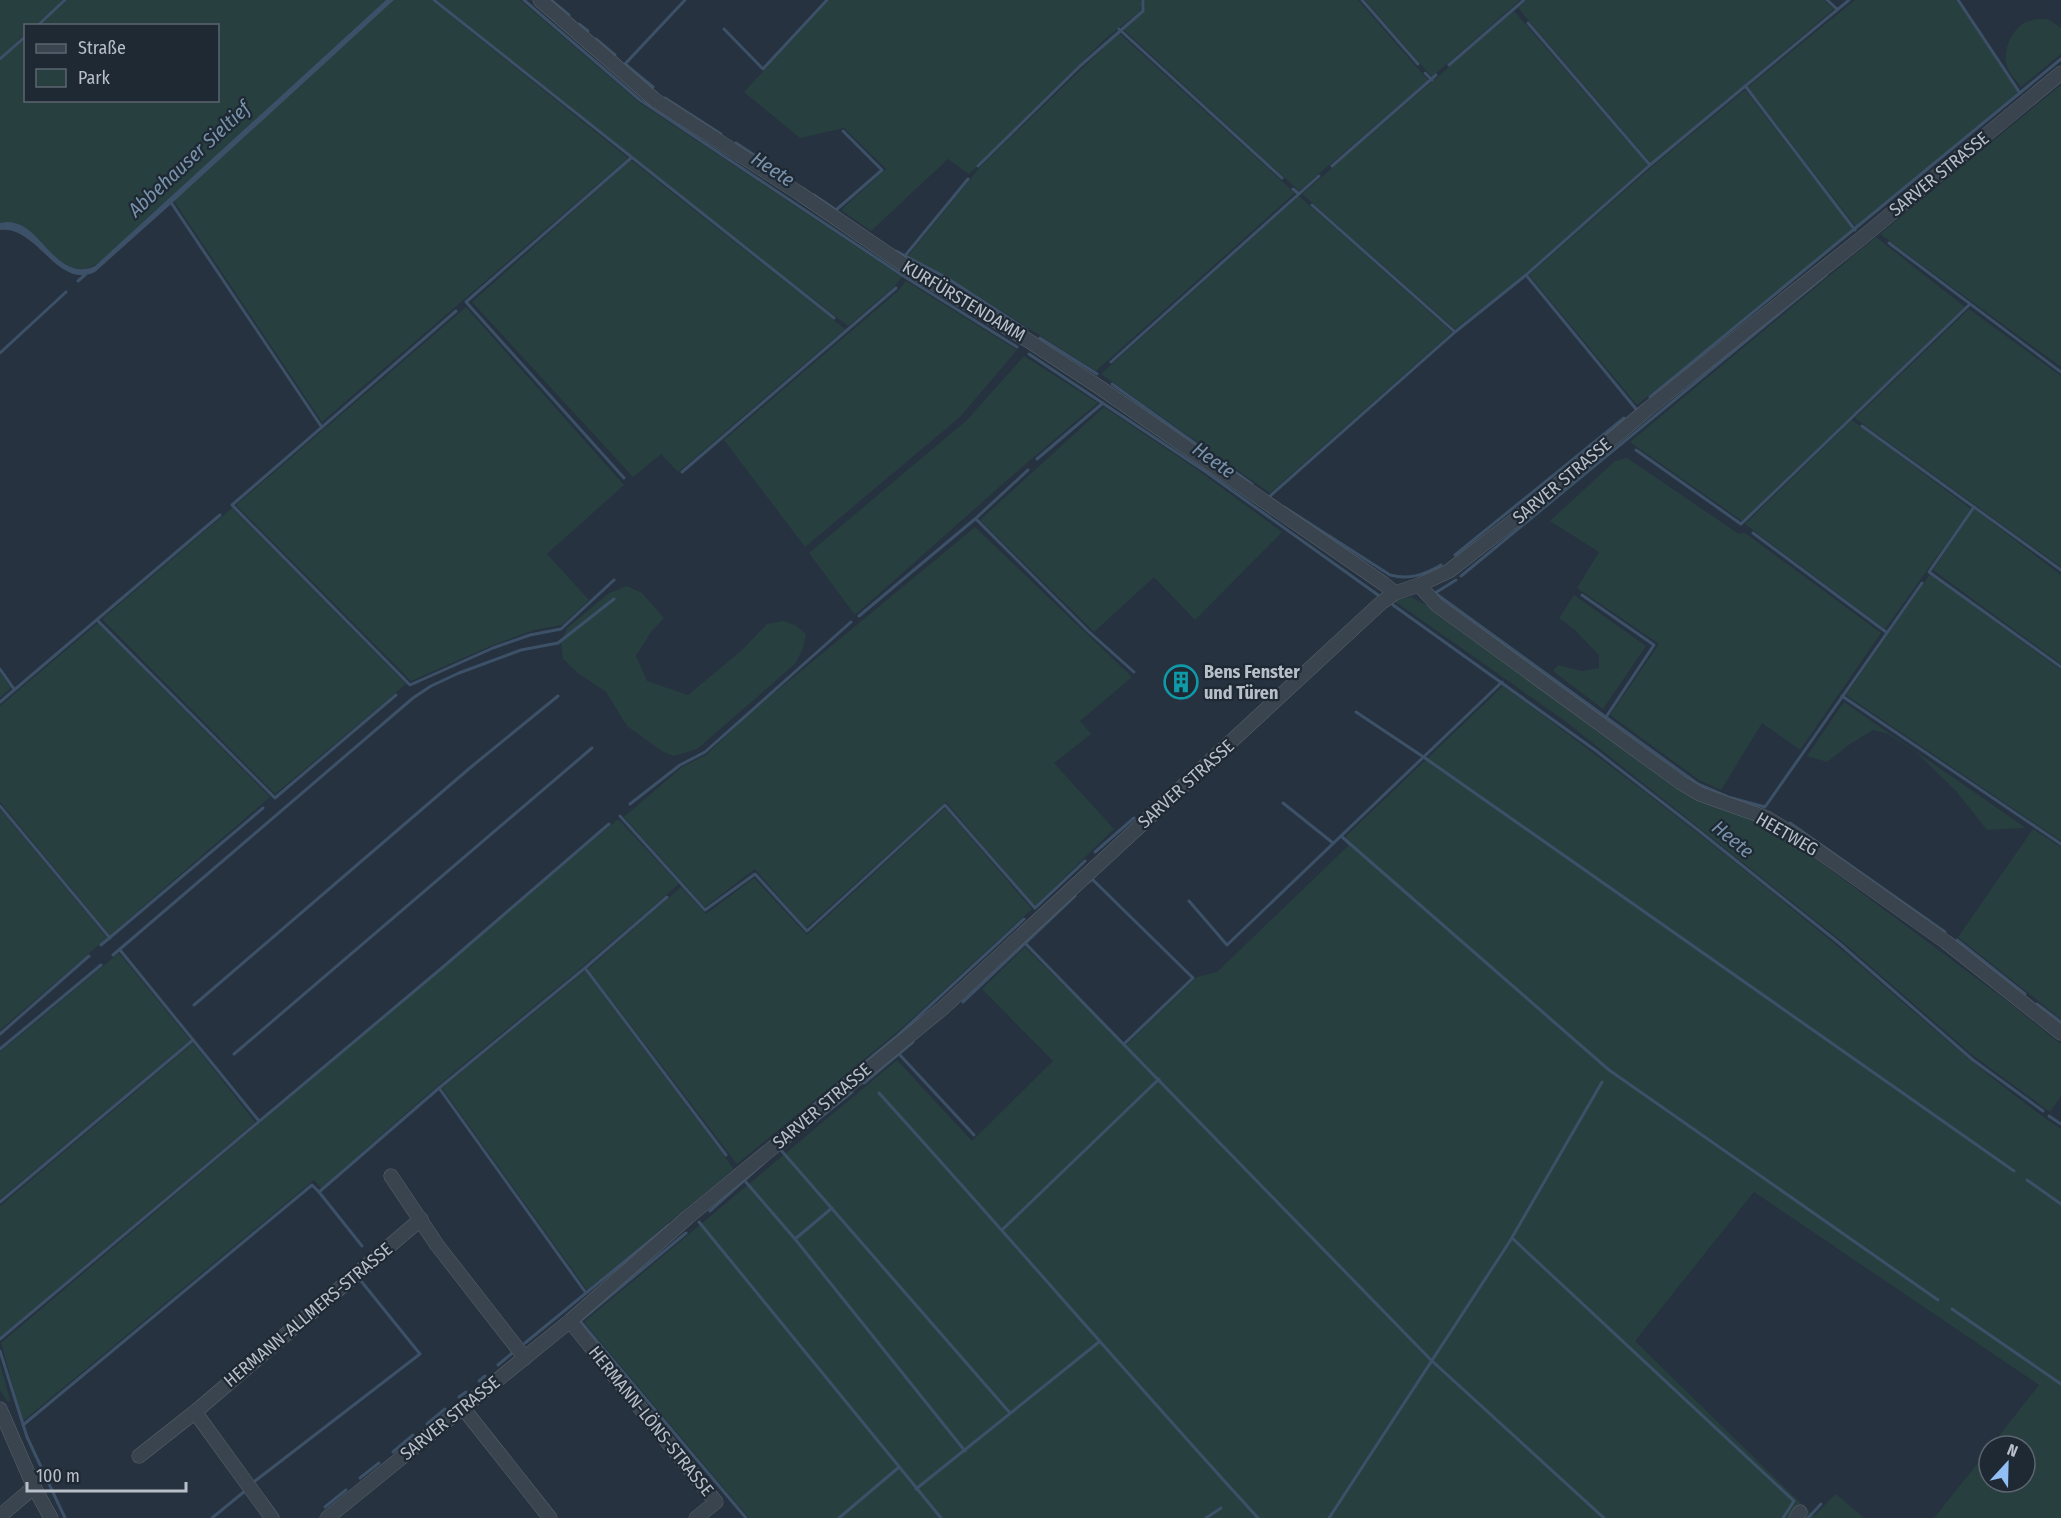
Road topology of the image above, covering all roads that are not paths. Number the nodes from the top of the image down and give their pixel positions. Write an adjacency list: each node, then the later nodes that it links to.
1 (540, 0): 4 (street, KURFÜRSTENDAMM)
2 (2061, 74): 3 (street, SARVER STRASSE)
3 (1419, 585): 4 (street, SARVER STRASSE); 5 (street, HEETWEG)
4 (1395, 593): 8 (street, SARVER STRASSE)
5 (2061, 1033)
6 (391, 1176): 7 (street)
7 (421, 1219): 9 (street); 12 (street, HERMANN-ALLMERS-STRASSE)
8 (570, 1321): 9 (street, SARVER STRASSE); 20 (street, HERMANN-LÖNS-STRASSE)
9 (525, 1358): 10 (street, SARVER STRASSE)
10 (463, 1408): 18 (street, SARVER STRASSE); 19 (street)
11 (0, 1409): 14 (street)
12 (195, 1412): 13 (street, HERMANN-ALLMERS-STRASSE); 17 (street)
13 (139, 1456)
14 (34, 1488): 15 (street); 16 (street)
15 (0, 1516)
16 (51, 1518)
17 (272, 1518)
18 (327, 1518)
19 (550, 1518)
20 (696, 1518)

